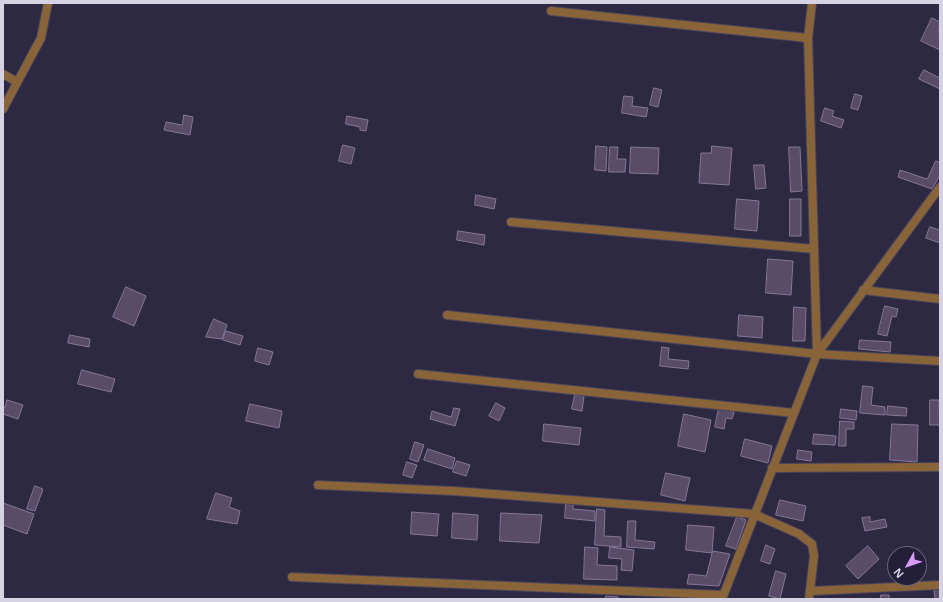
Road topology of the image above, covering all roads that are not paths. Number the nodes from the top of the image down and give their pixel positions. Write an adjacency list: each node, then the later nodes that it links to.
1 (48, 3): 6 (street)
2 (812, 3): 4 (street)
3 (551, 11): 4 (street)
4 (808, 38): 10 (street)
5 (3, 74): 6 (street)
6 (17, 82): 7 (street)
7 (3, 108)
8 (940, 187): 11 (street)
9 (511, 222): 10 (street)
10 (814, 249): 14 (street)
11 (863, 290): 12 (street); 14 (street)
12 (940, 299)
13 (447, 315): 14 (street)
14 (817, 354): 15 (street); 17 (street)
15 (940, 361)
16 (418, 374): 17 (street)
17 (794, 413): 19 (street)
18 (940, 467): 19 (street)
19 (772, 468): 21 (street)
20 (318, 485): 21 (street)
21 (754, 514): 24 (street); 25 (street)
22 (292, 577): 25 (street)
23 (940, 585): 24 (street)
24 (810, 595)
25 (722, 597)

